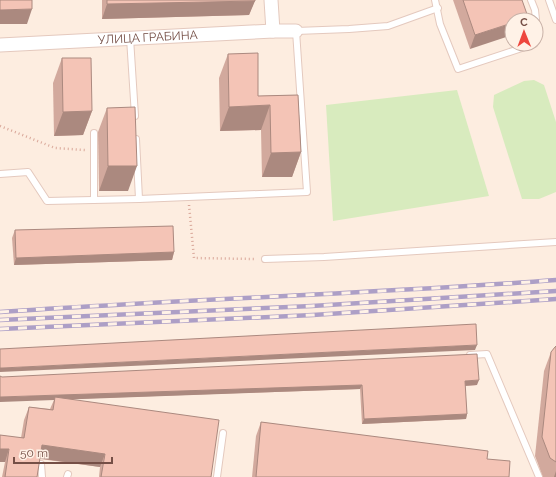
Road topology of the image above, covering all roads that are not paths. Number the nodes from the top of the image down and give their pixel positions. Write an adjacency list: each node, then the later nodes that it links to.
1 (272, 0): 8 (street)
2 (435, 0): 5 (lane)
3 (531, 0): 6 (lane)
4 (548, 0): 7 (lane)
5 (438, 8): 9 (lane); 12 (lane)
6 (535, 12)
7 (556, 20)
8 (273, 31): 9 (street, УЛИЦА ГРАБИНА); 10 (street, УЛИЦА ГРАБИНА)
9 (296, 31): 17 (lane)
10 (130, 38): 11 (street, УЛИЦА ГРАБИНА); 13 (lane)
11 (0, 45)
12 (510, 52)
13 (135, 120)
14 (94, 133): 18 (lane)
15 (136, 134): 17 (lane)
16 (0, 174): 18 (lane)
17 (139, 199): 18 (lane)
18 (94, 200)
19 (556, 242): 20 (lane)
20 (265, 259)
21 (464, 355): 26 (lane)
22 (223, 433): 25 (lane)
23 (41, 464): 24 (lane)
24 (42, 477)
25 (217, 477)
26 (539, 477)

